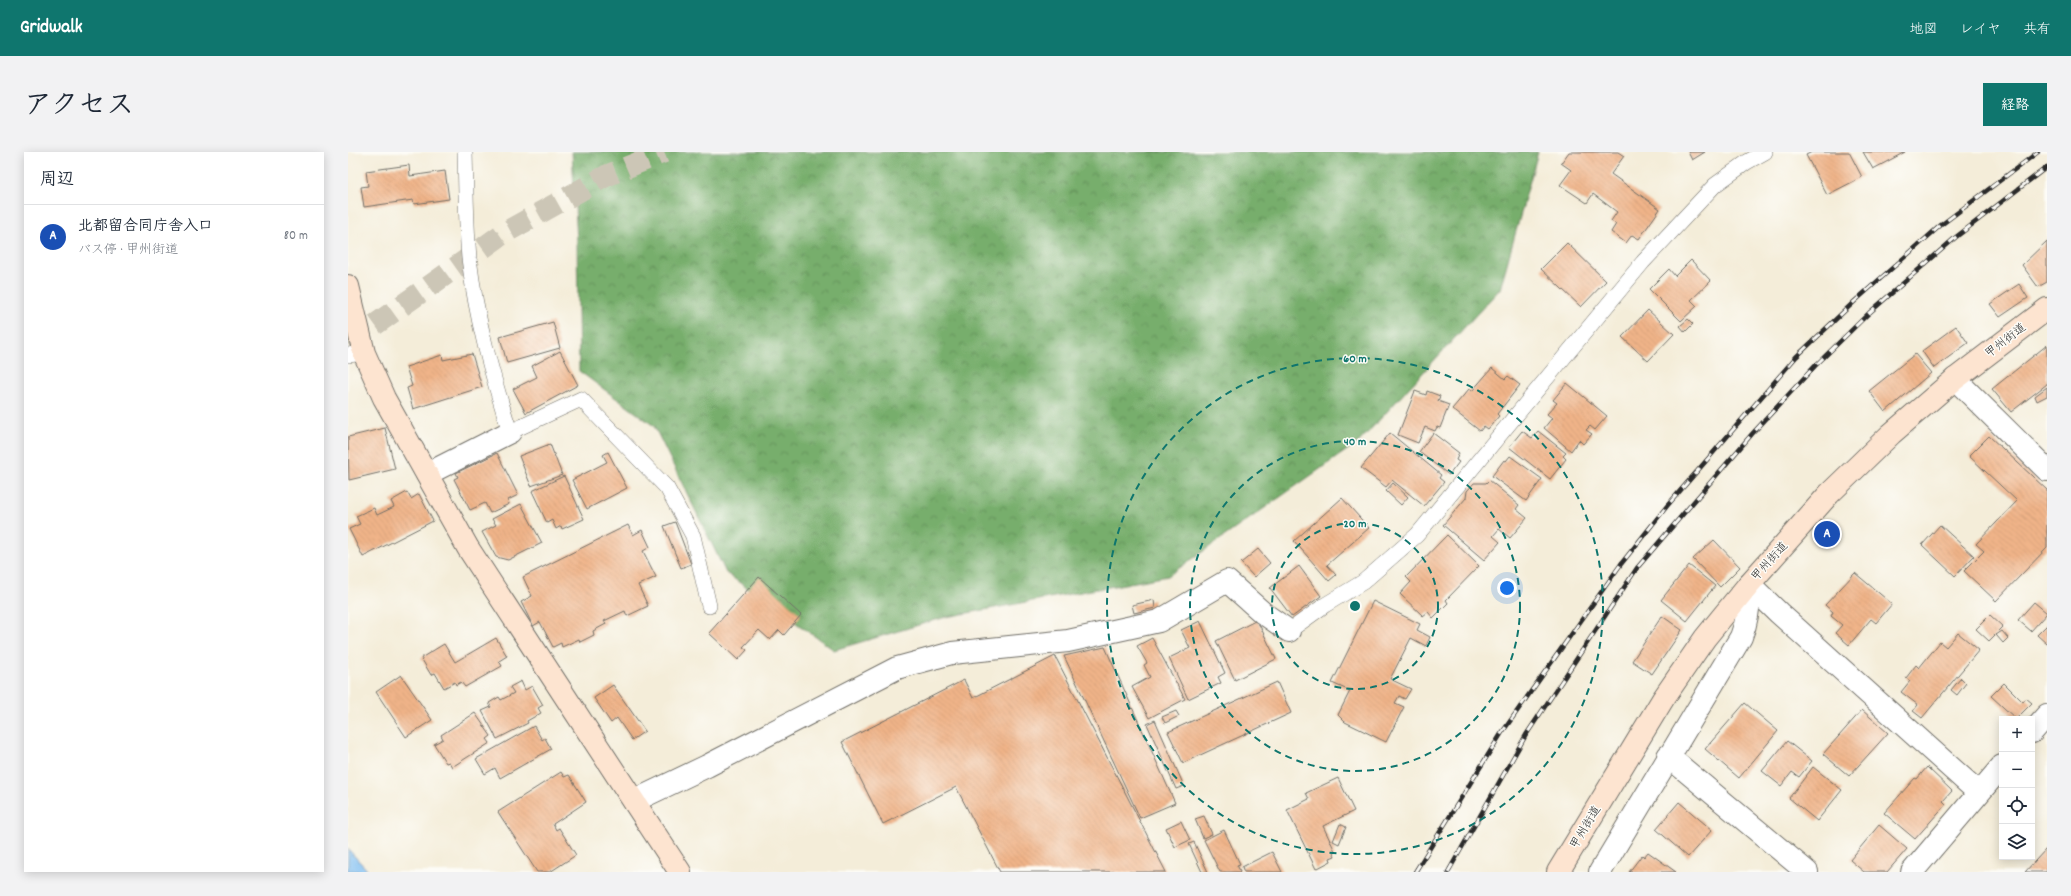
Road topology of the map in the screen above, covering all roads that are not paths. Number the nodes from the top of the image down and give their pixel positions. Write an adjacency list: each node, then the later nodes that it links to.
1 (464, 152): 7 (lane)
2 (1765, 152): 12 (lane)
3 (348, 286): 5 (main road)
4 (2047, 309): 6 (main road, 甲州街道)
5 (356, 354): 9 (main road)
6 (1955, 379): 8 (street); 10 (main road, 甲州街道)
7 (510, 432): 9 (street); 11 (lane)
8 (2047, 470)
9 (427, 474): 18 (main road)
10 (1749, 584): 15 (street); 17 (street); 20 (main road, 甲州街道)
11 (709, 606)
12 (1289, 631): 18 (street)
13 (2047, 715): 14 (street)
14 (2035, 729)
15 (1668, 756): 21 (street); 22 (street)
16 (1999, 769): 17 (street)
17 (1978, 792): 23 (street)
18 (634, 801): 19 (main road)
19 (680, 872)
20 (1558, 872)
21 (1600, 872)
22 (1807, 872)
23 (1912, 872)

